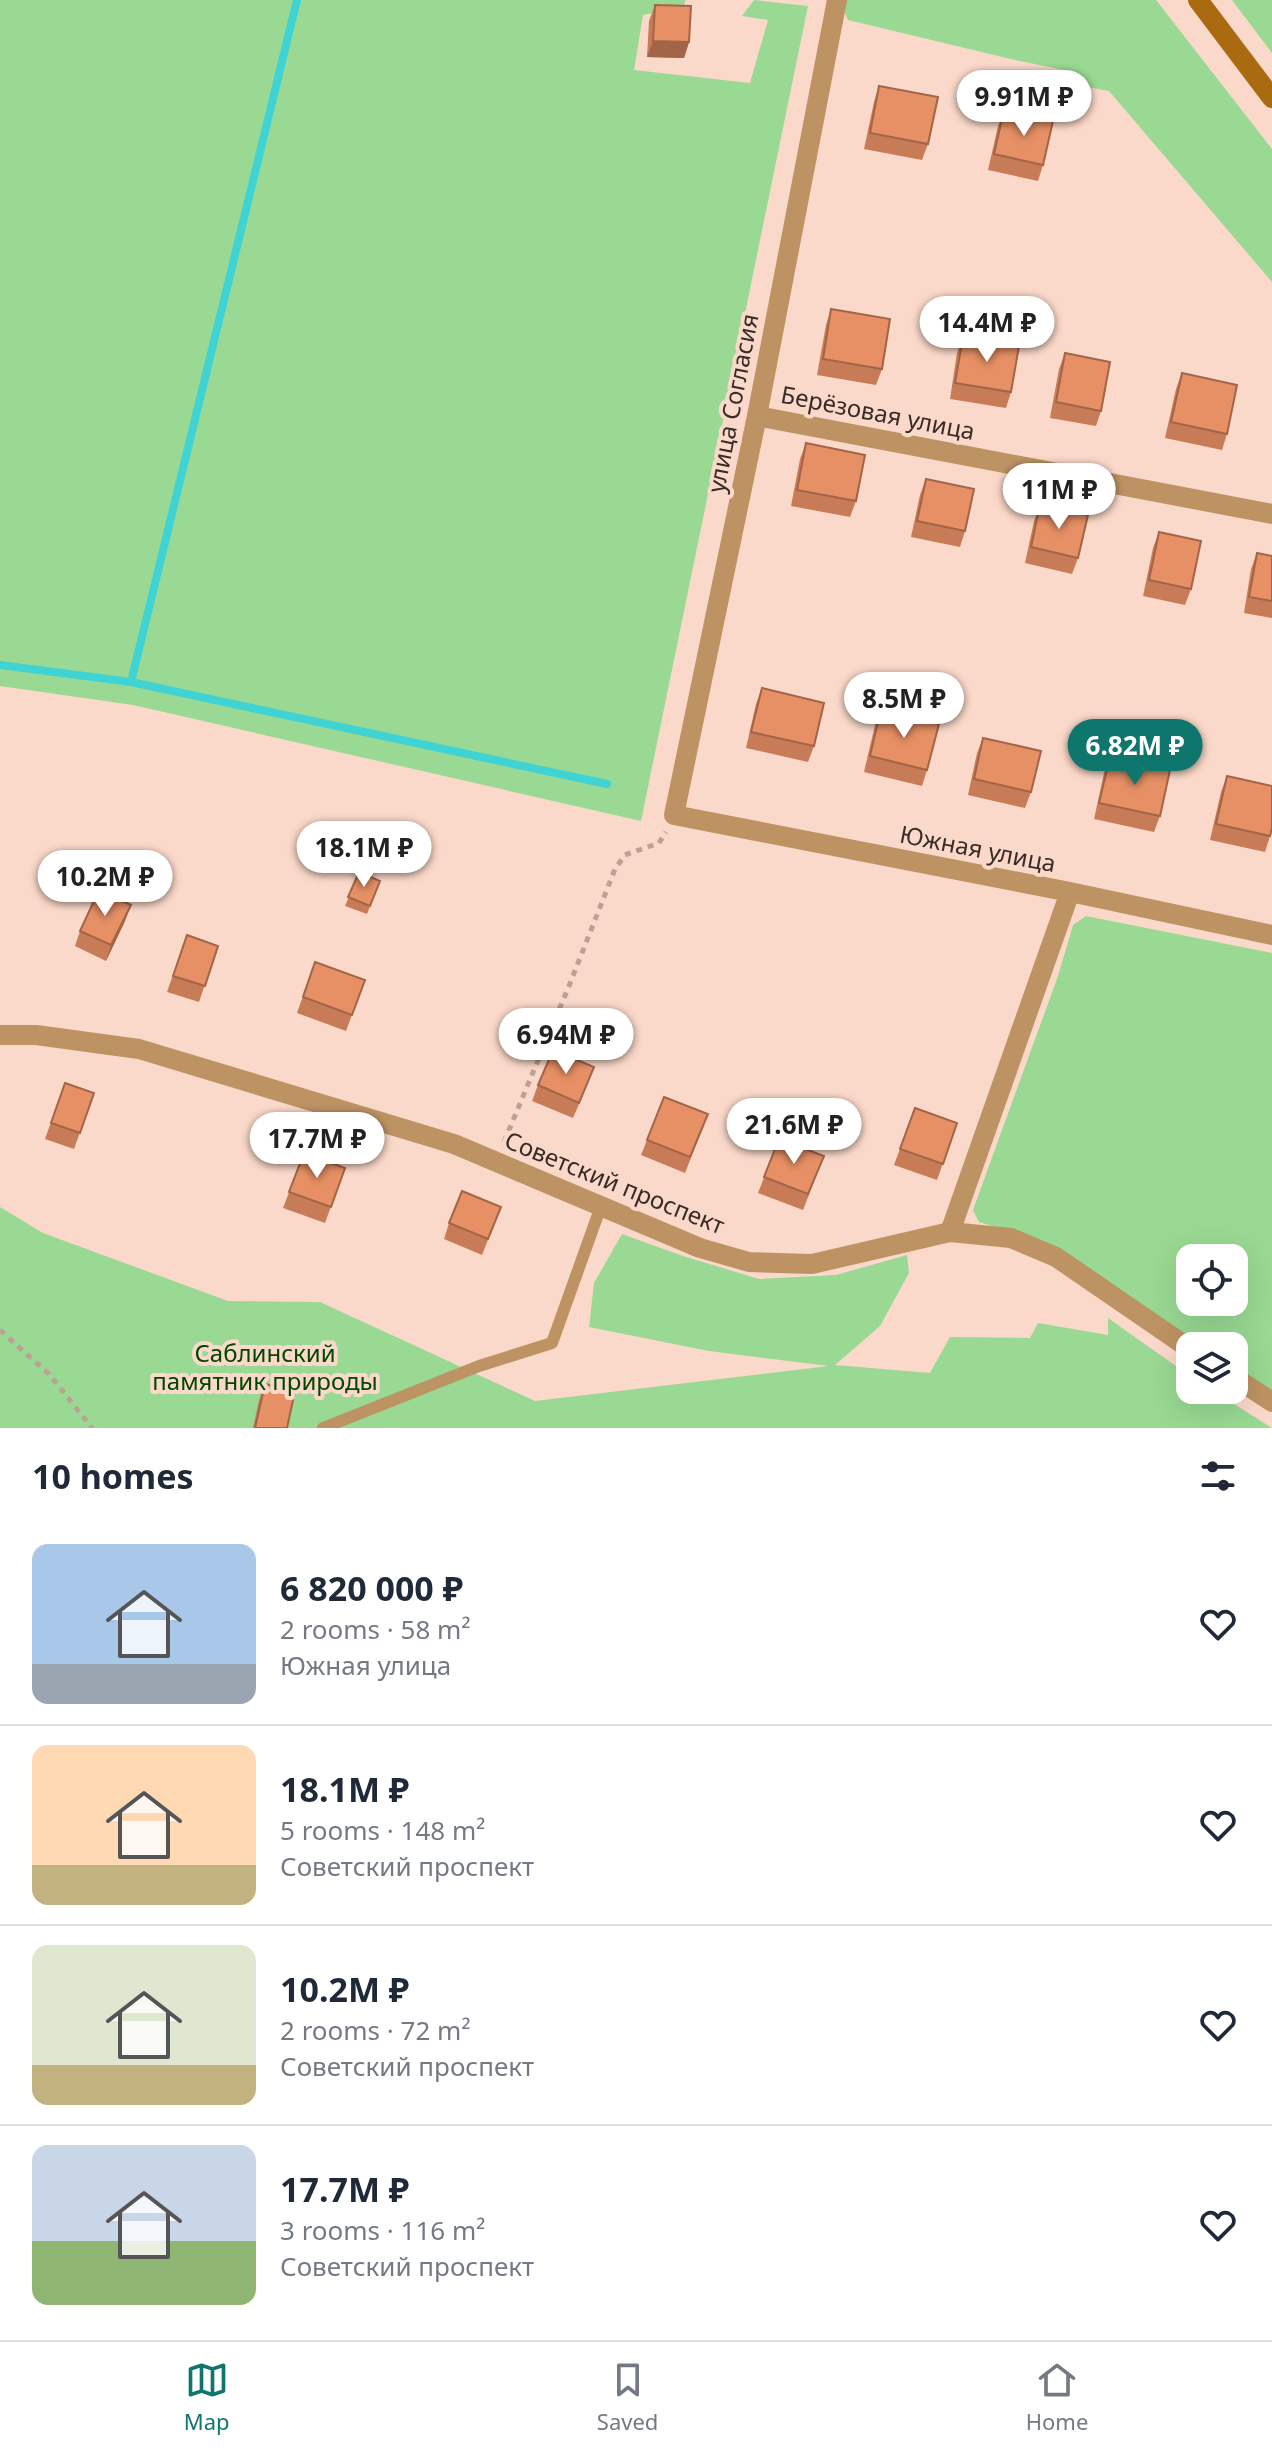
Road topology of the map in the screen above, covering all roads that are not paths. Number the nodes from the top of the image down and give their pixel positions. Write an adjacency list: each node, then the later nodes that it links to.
1 (837, 0): 4 (street, улица Согласия)
2 (1198, 0): 3 (main road)
3 (1272, 98)
4 (757, 416): 5 (street, Берёзовая улица); 6 (street, улица Согласия)
5 (1272, 514)
6 (674, 815): 7 (street, Южная улица)
7 (1070, 892): 8 (street, Южная улица); 11 (street)
8 (1272, 935)
9 (0, 1035): 10 (street, Советский проспект)
10 (601, 1206): 11 (street, Советский проспект); 15 (lane)
11 (950, 1232): 12 (street, Советский проспект)
12 (1176, 1339)
13 (1248, 1386): 14 (street)
14 (1272, 1402)
15 (323, 1428)

